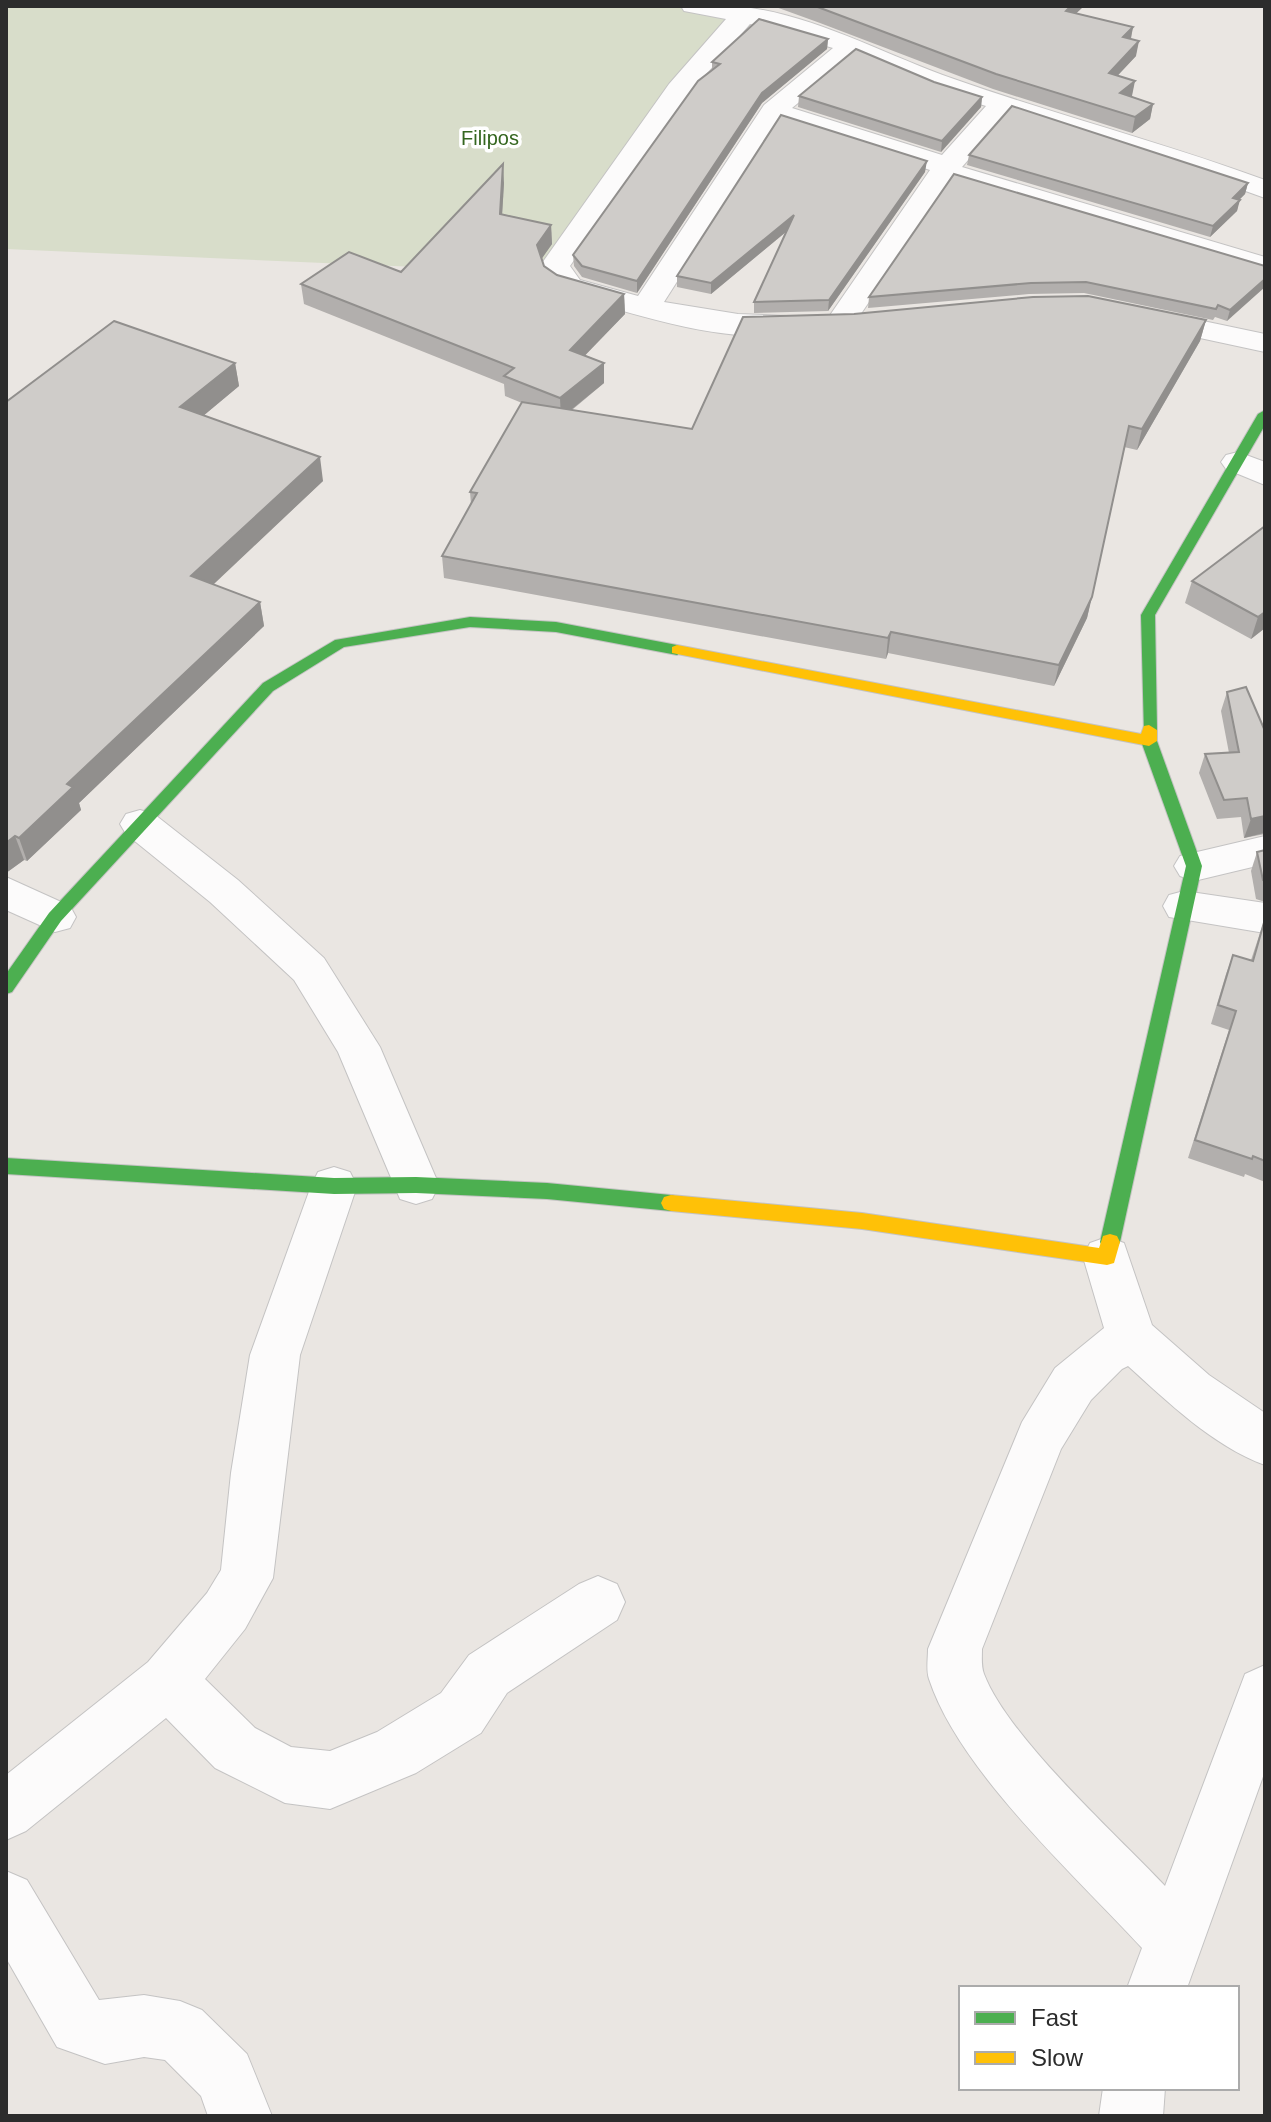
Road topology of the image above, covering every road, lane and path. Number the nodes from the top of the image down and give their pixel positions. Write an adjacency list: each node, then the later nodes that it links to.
1 (693, 6): 2 (street)
2 (744, 15): 3 (street); 9 (street)
3 (852, 46): 4 (street); 5 (street)
4 (1004, 102): 6 (street); 7 (street)
5 (773, 111): 6 (street); 9 (street)
6 (946, 168): 8 (street); 12 (street)
7 (1265, 190)
8 (1265, 266)
9 (646, 306): 12 (street)
10 (1114, 312): 13 (street)
11 (881, 319): 12 (street)
12 (841, 321)
13 (1265, 343)
14 (1265, 414): 15 (street)
15 (1251, 468): 16 (street)
16 (1149, 741): 17 (street); 19 (street)
17 (140, 824): 22 (street); 26 (street)
18 (1265, 850): 19 (street)
19 (1194, 866): 21 (street)
20 (6, 892): 22 (street)
21 (1184, 906): 23 (street); 28 (street)
22 (55, 917): 24 (street)
23 (1265, 918)
24 (6, 987)
25 (6, 1166): 27 (street)
26 (416, 1185): 27 (street); 28 (street)
27 (334, 1186): 32 (street)
28 (1107, 1257): 29 (street)
29 (1131, 1337): 30 (street); 36 (street)
30 (1265, 1442)
31 (598, 1602): 32 (street)
32 (168, 1681): 34 (street)
33 (1265, 1693): 36 (street)
34 (6, 1811)
35 (6, 1901): 38 (street)
36 (1166, 1964)
37 (1134, 2090): 39 (street)
38 (240, 2116)
39 (1131, 2116)

